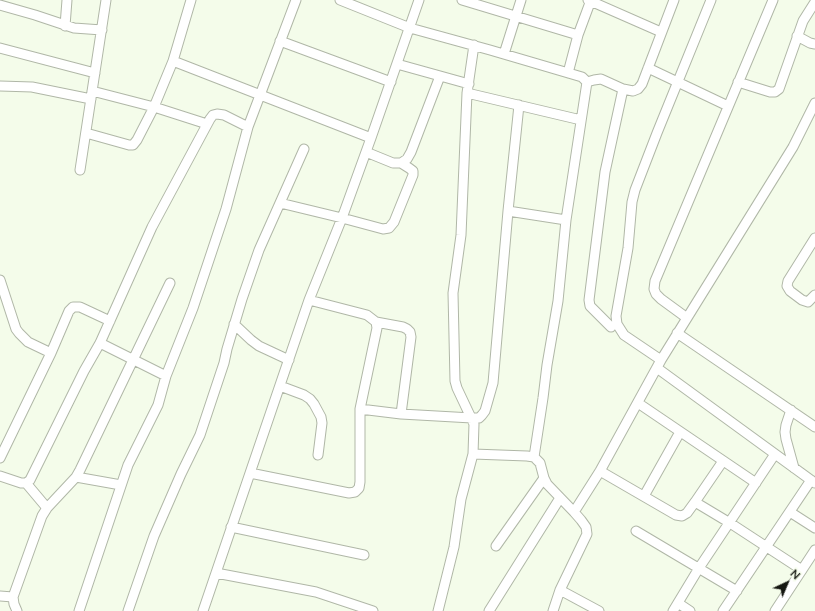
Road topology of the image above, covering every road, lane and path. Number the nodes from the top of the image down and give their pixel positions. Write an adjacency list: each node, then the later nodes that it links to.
1 (67, 0): 16 (street)
2 (106, 0): 18 (street)
3 (192, 0): 27 (street)
4 (296, 0): 22 (street)
5 (340, 0): 17 (street)
6 (419, 0): 17 (street)
7 (462, 0): 15 (street)
8 (521, 0): 15 (street)
9 (590, 0): 19 (street); 20 (street)
10 (674, 0): 19 (street)
11 (711, 0): 35 (street)
12 (773, 0): 36 (street)
13 (815, 2): 21 (street)
14 (0, 5): 16 (street)
15 (516, 17): 20 (street); 26 (street)
16 (65, 26): 18 (street)
17 (410, 28): 24 (street); 28 (street)
18 (102, 30): 31 (street)
19 (662, 32): 29 (street)
20 (578, 35): 30 (street)
21 (797, 36): 23 (street); 36 (street)
22 (280, 41): 33 (street); 41 (street)
23 (815, 44)
24 (474, 45): 26 (street); 37 (street)
25 (0, 48): 31 (street)
26 (504, 54): 30 (street)
27 (173, 60): 41 (street); 46 (street)
28 (397, 64): 32 (street); 33 (street)
29 (648, 68): 35 (street); 39 (street)
30 (568, 73): 34 (street)
31 (95, 74): 42 (street)
32 (440, 76): 37 (street); 54 (street)
33 (391, 82): 51 (street)
34 (587, 82): 39 (street); 47 (street)
35 (678, 82): 45 (street); 76 (street)
36 (738, 82): 45 (street)
37 (469, 84): 40 (street)
38 (0, 86): 42 (street)
39 (623, 89): 70 (street)
40 (467, 93): 44 (street); 83 (street)
41 (261, 94): 49 (street); 51 (street)
42 (92, 95): 46 (street); 50 (street)
43 (815, 102): 66 (street)
44 (519, 105): 47 (street); 57 (street)
45 (728, 106): 66 (street)
46 (154, 107): 48 (street); 50 (street)
47 (581, 120): 59 (street)
48 (207, 124): 49 (street); 67 (street)
49 (248, 127): 77 (street)
50 (86, 133): 55 (street)
51 (371, 138): 53 (street)
52 (304, 149): 56 (street)
53 (366, 152): 54 (street); 58 (street)
54 (401, 163): 58 (street)
55 (80, 170)
56 (280, 203): 58 (street); 69 (street)
57 (508, 211): 59 (street); 83 (street)
58 (342, 218): 65 (street)
59 (566, 220): 89 (street)
60 (815, 238): 63 (street)
61 (0, 280): 64 (street)
62 (170, 283): 74 (street)
63 (815, 294)
64 (3, 300): 73 (street)
65 (309, 300): 68 (street); 75 (street)
66 (687, 318): 71 (street)
67 (110, 321): 72 (street); 73 (street)
68 (376, 322): 80 (street); 82 (street)
69 (234, 324): 75 (street); 126 (street)
70 (611, 327)
71 (678, 333): 76 (street); 81 (street)
72 (100, 343): 74 (street); 99 (street)
73 (51, 353): 90 (street)
74 (134, 360): 77 (street); 96 (street)
75 (289, 360): 78 (street)
76 (659, 364): 79 (street); 87 (street)
77 (166, 376): 101 (street)
78 (280, 386): 88 (street); 94 (street)
79 (638, 403): 85 (street); 93 (street)
80 (360, 409): 82 (street); 94 (street)
81 (791, 410): 84 (street); 92 (street)
82 (401, 414): 83 (street)
83 (472, 418): 86 (street)
84 (815, 427)
85 (680, 432): 91 (street); 102 (street)
86 (473, 454): 89 (street); 129 (street)
87 (775, 454): 92 (street); 100 (street)
88 (318, 455)
89 (534, 457): 97 (street)
90 (0, 458)
91 (723, 461): 100 (street); 104 (street)
92 (794, 468): 98 (street)
93 (600, 471): 102 (street); 106 (street)
94 (250, 473): 109 (street)
95 (0, 476): 99 (street)
96 (76, 477): 101 (street); 105 (street)
97 (544, 478): 103 (street); 112 (street)
98 (813, 481): 107 (street)
99 (26, 483): 105 (street)
100 (756, 483): 108 (street)
101 (121, 485): 124 (street)
102 (644, 496): 104 (street)
103 (560, 498): 106 (street); 130 (street)
104 (696, 502): 108 (street)
105 (47, 508): 122 (street)
106 (574, 512): 119 (street)
107 (790, 512): 110 (street); 113 (street)
108 (730, 523): 113 (street); 116 (street)
109 (231, 528): 115 (street); 118 (street)
110 (815, 528)
111 (636, 531): 116 (street)
112 (496, 546)
113 (766, 546): 117 (street); 120 (street)
114 (815, 550): 117 (street)
115 (364, 555)
116 (699, 568): 120 (street); 123 (street)
117 (802, 570): 135 (street)
118 (216, 573): 127 (street); 128 (street)
119 (560, 590): 131 (street); 132 (street)
120 (737, 591): 134 (street)
121 (0, 596): 122 (street)
122 (13, 597): 125 (street)
123 (675, 607): 133 (street)
124 (83, 610)
125 (17, 611)
126 (128, 611)
127 (203, 611)
128 (373, 611)
129 (438, 611)
130 (489, 611)
131 (553, 611)
132 (599, 611)
133 (690, 611)
134 (723, 611)
135 (775, 611)

